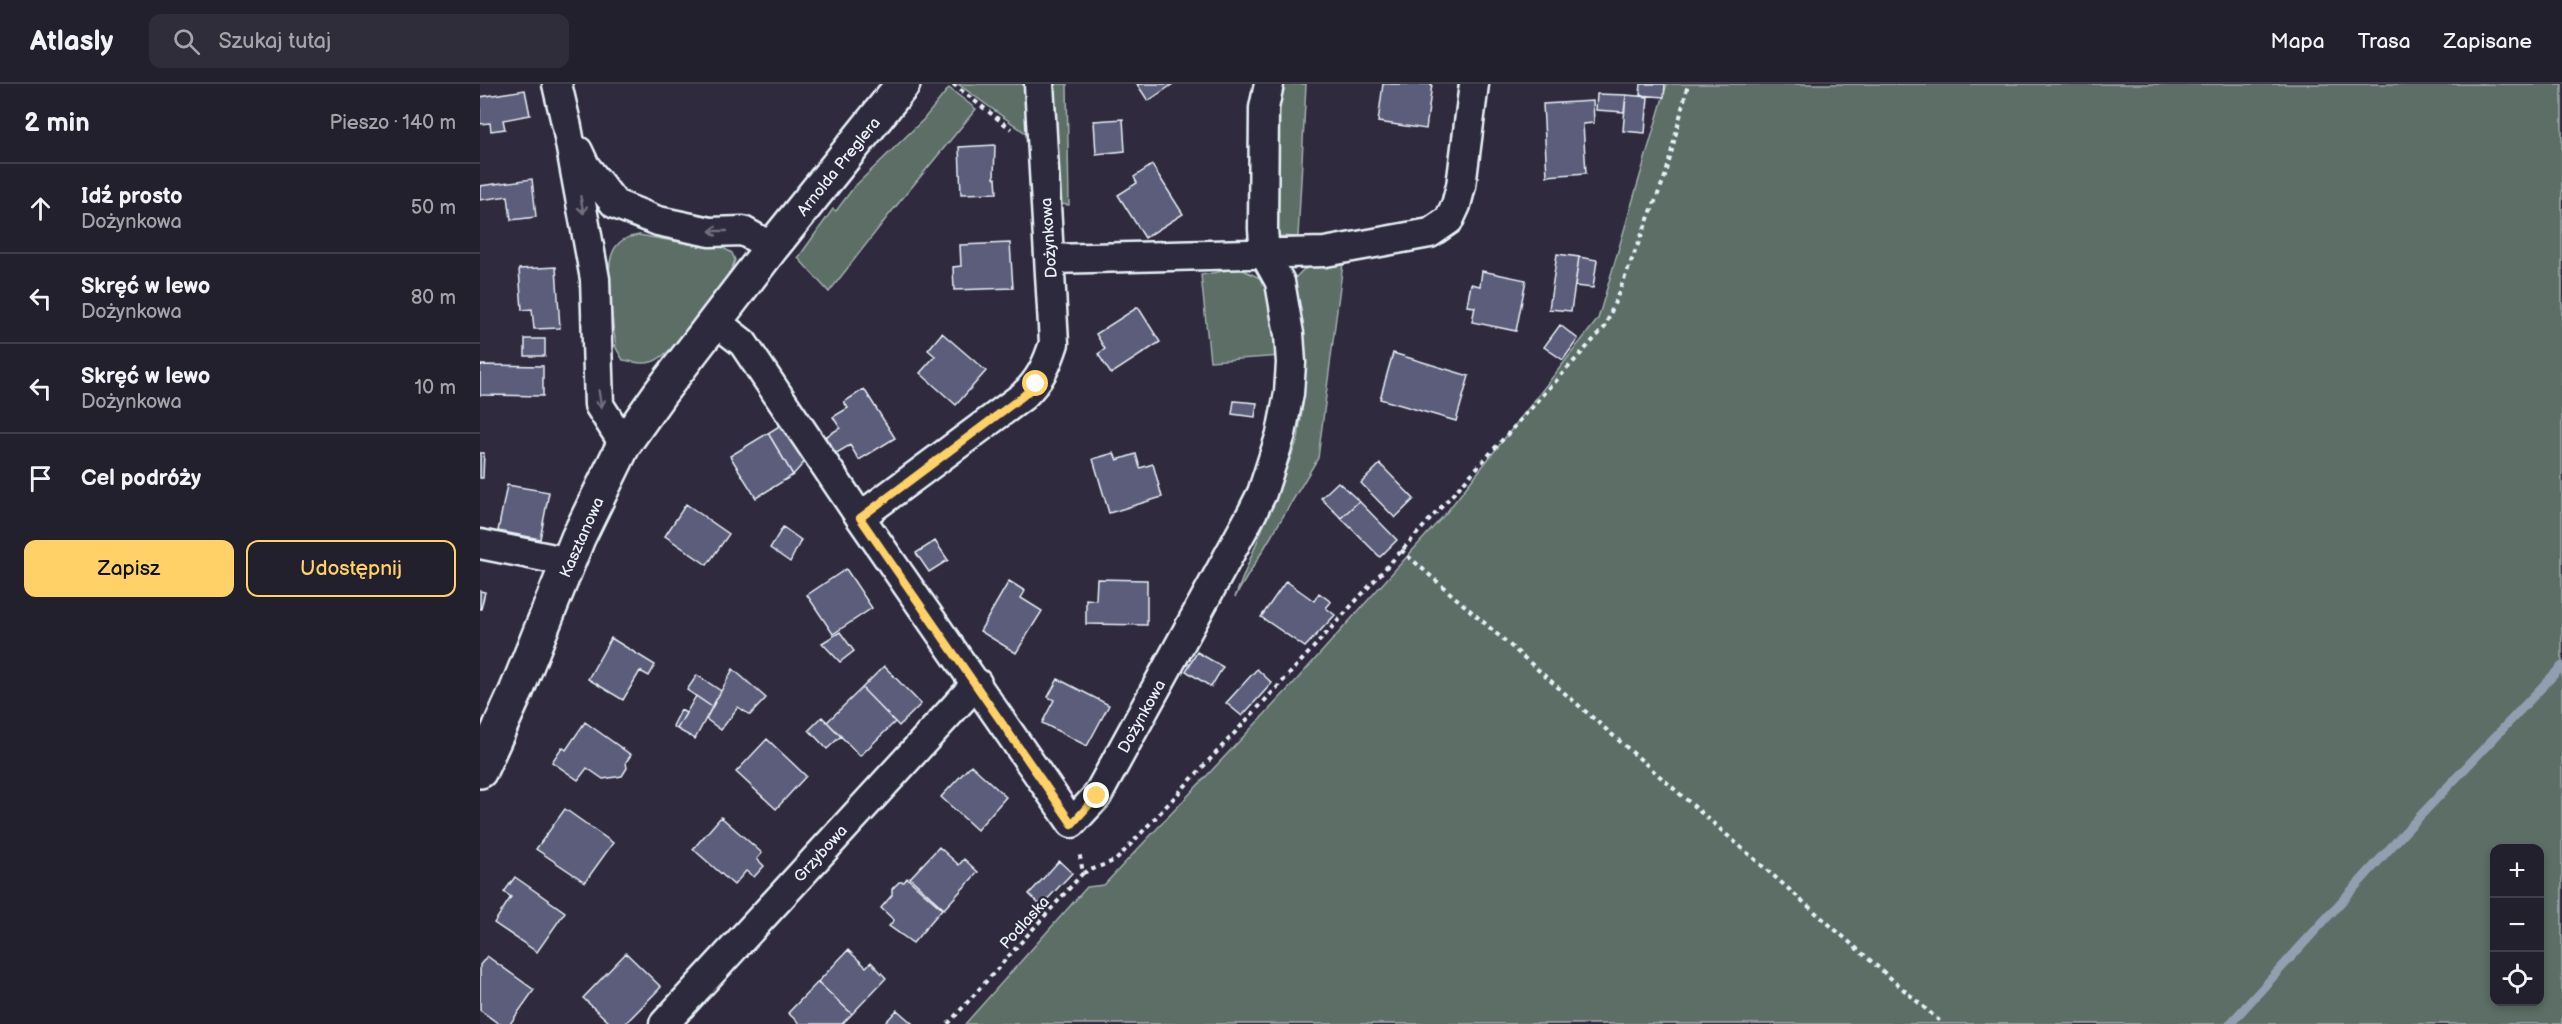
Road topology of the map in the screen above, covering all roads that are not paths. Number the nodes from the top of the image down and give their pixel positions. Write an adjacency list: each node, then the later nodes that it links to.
1 (557, 84): 6 (street)
2 (903, 84): 7 (street, Arnolda Preglera)
3 (1039, 84): 9 (street, Dożynkowa)
4 (1269, 84): 8 (street)
5 (1474, 84): 8 (street)
6 (567, 127): 7 (street, one-way to 6); 11 (street, one-way to 11)
7 (772, 247): 10 (street, Arnolda Preglera)
8 (1265, 255): 9 (street); 15 (street, Dożynkowa)
9 (1051, 259): 12 (street, Dożynkowa)
10 (716, 322): 11 (street, Kasztanowa); 12 (street)
11 (624, 444): 14 (street, Kasztanowa)
12 (860, 518): 15 (street)
13 (480, 544): 14 (street)
14 (569, 562): 16 (street, Kasztanowa)
15 (977, 683): 17 (street, Grzybowa)
16 (481, 764)
17 (664, 1024)

